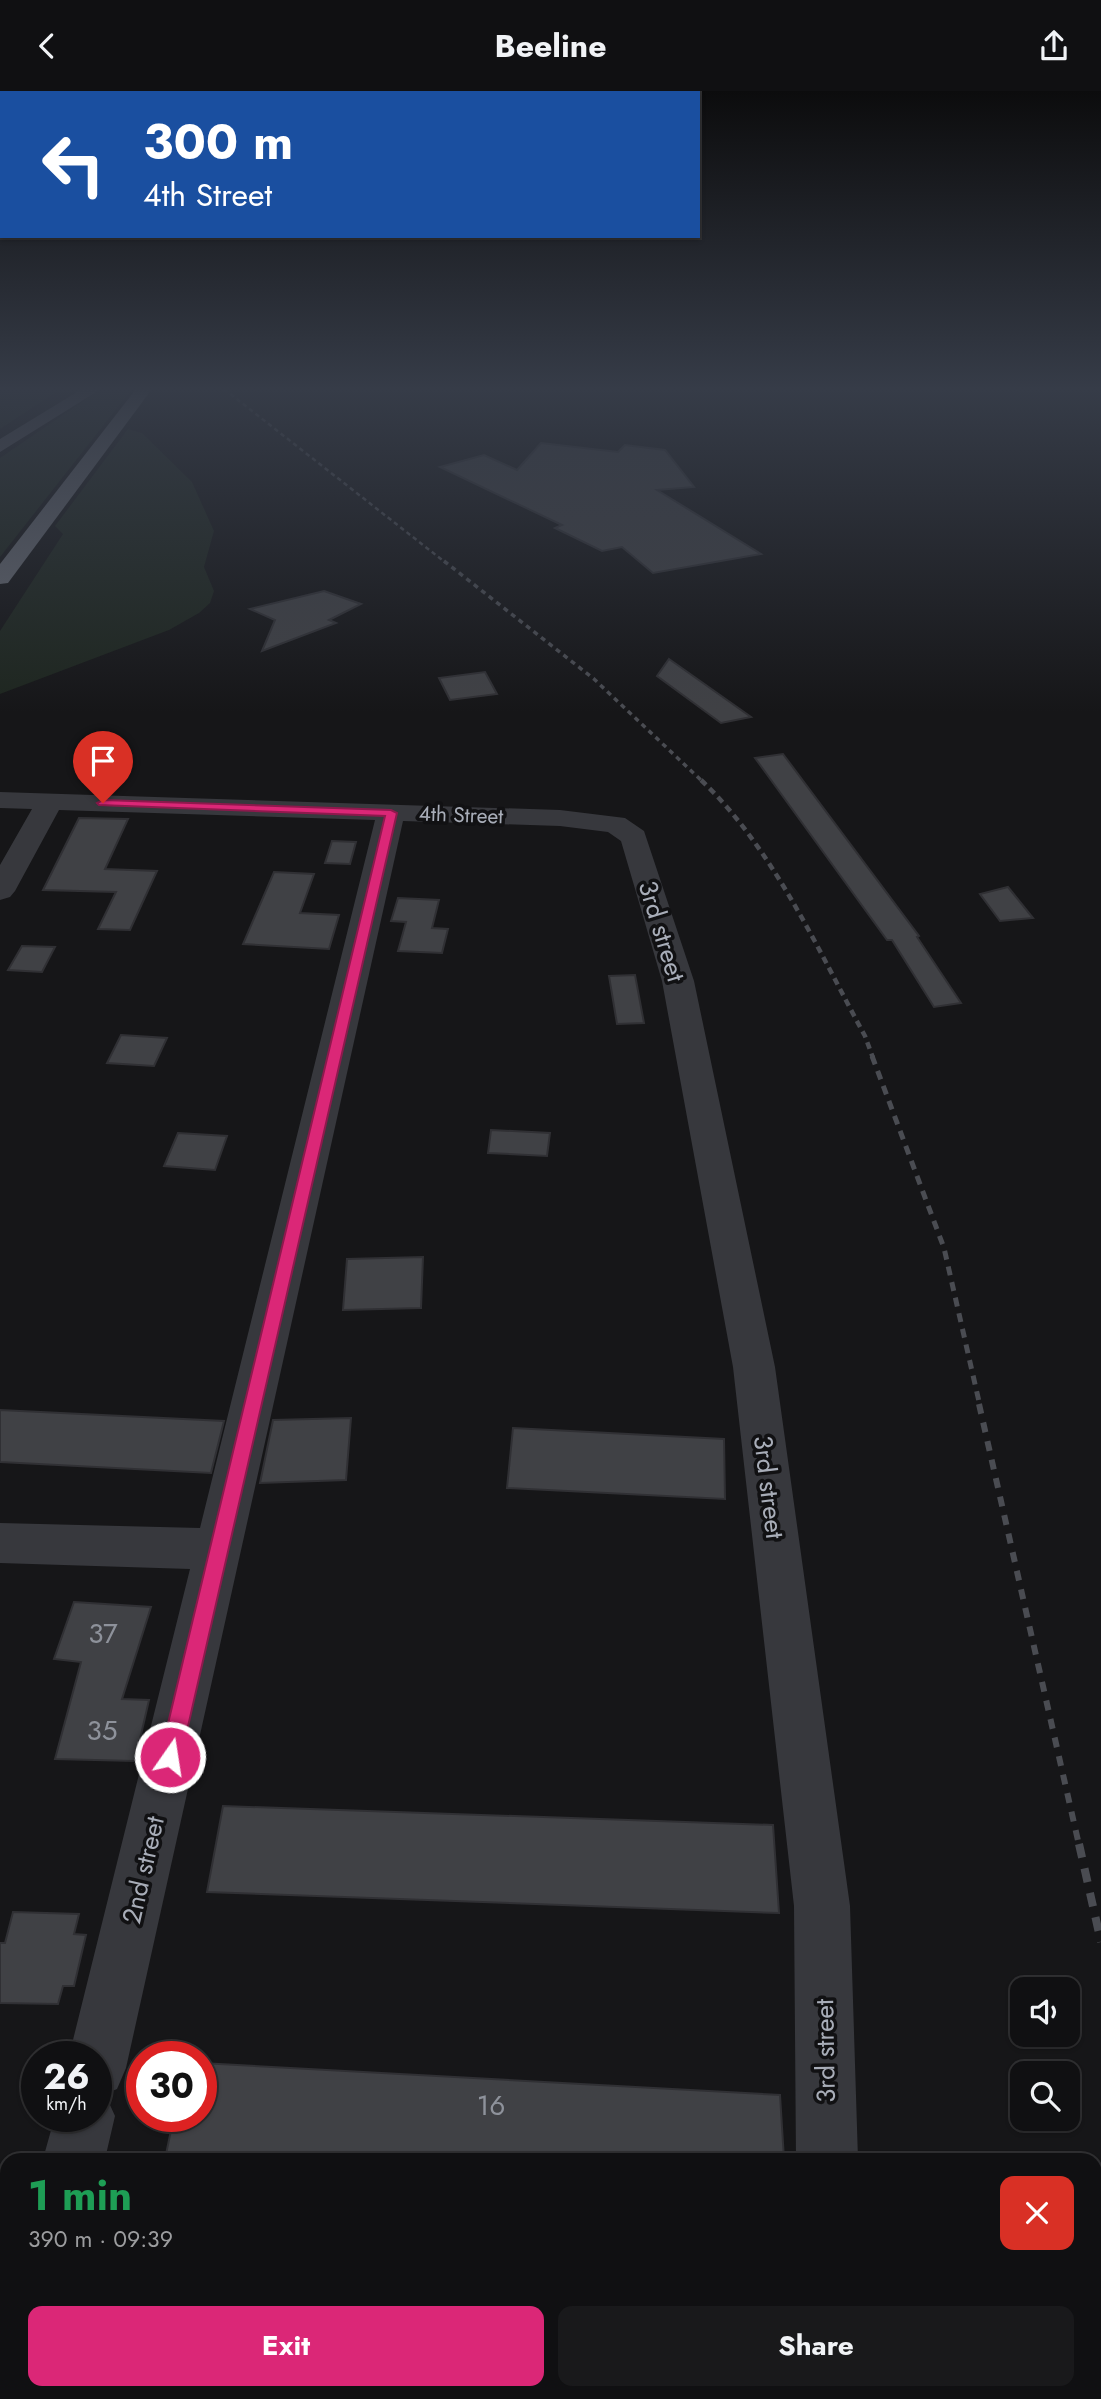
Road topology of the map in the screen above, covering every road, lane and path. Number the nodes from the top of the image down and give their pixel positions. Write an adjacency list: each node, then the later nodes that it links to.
1 (62, 497): 2 (highway)
2 (0, 578)
3 (0, 800): 4 (street, 4th Street)
4 (50, 801): 5 (street, 4th Street); 7 (street)
5 (391, 813): 6 (street, 4th Street); 9 (street, 2nd street)
6 (626, 830): 13 (street, 3rd street)
7 (0, 891)
8 (0, 1543): 9 (street)
9 (220, 1549): 10 (street, 2nd street)
10 (102, 2041)
11 (81, 2132): 12 (street)
12 (76, 2153)
13 (827, 2153)

